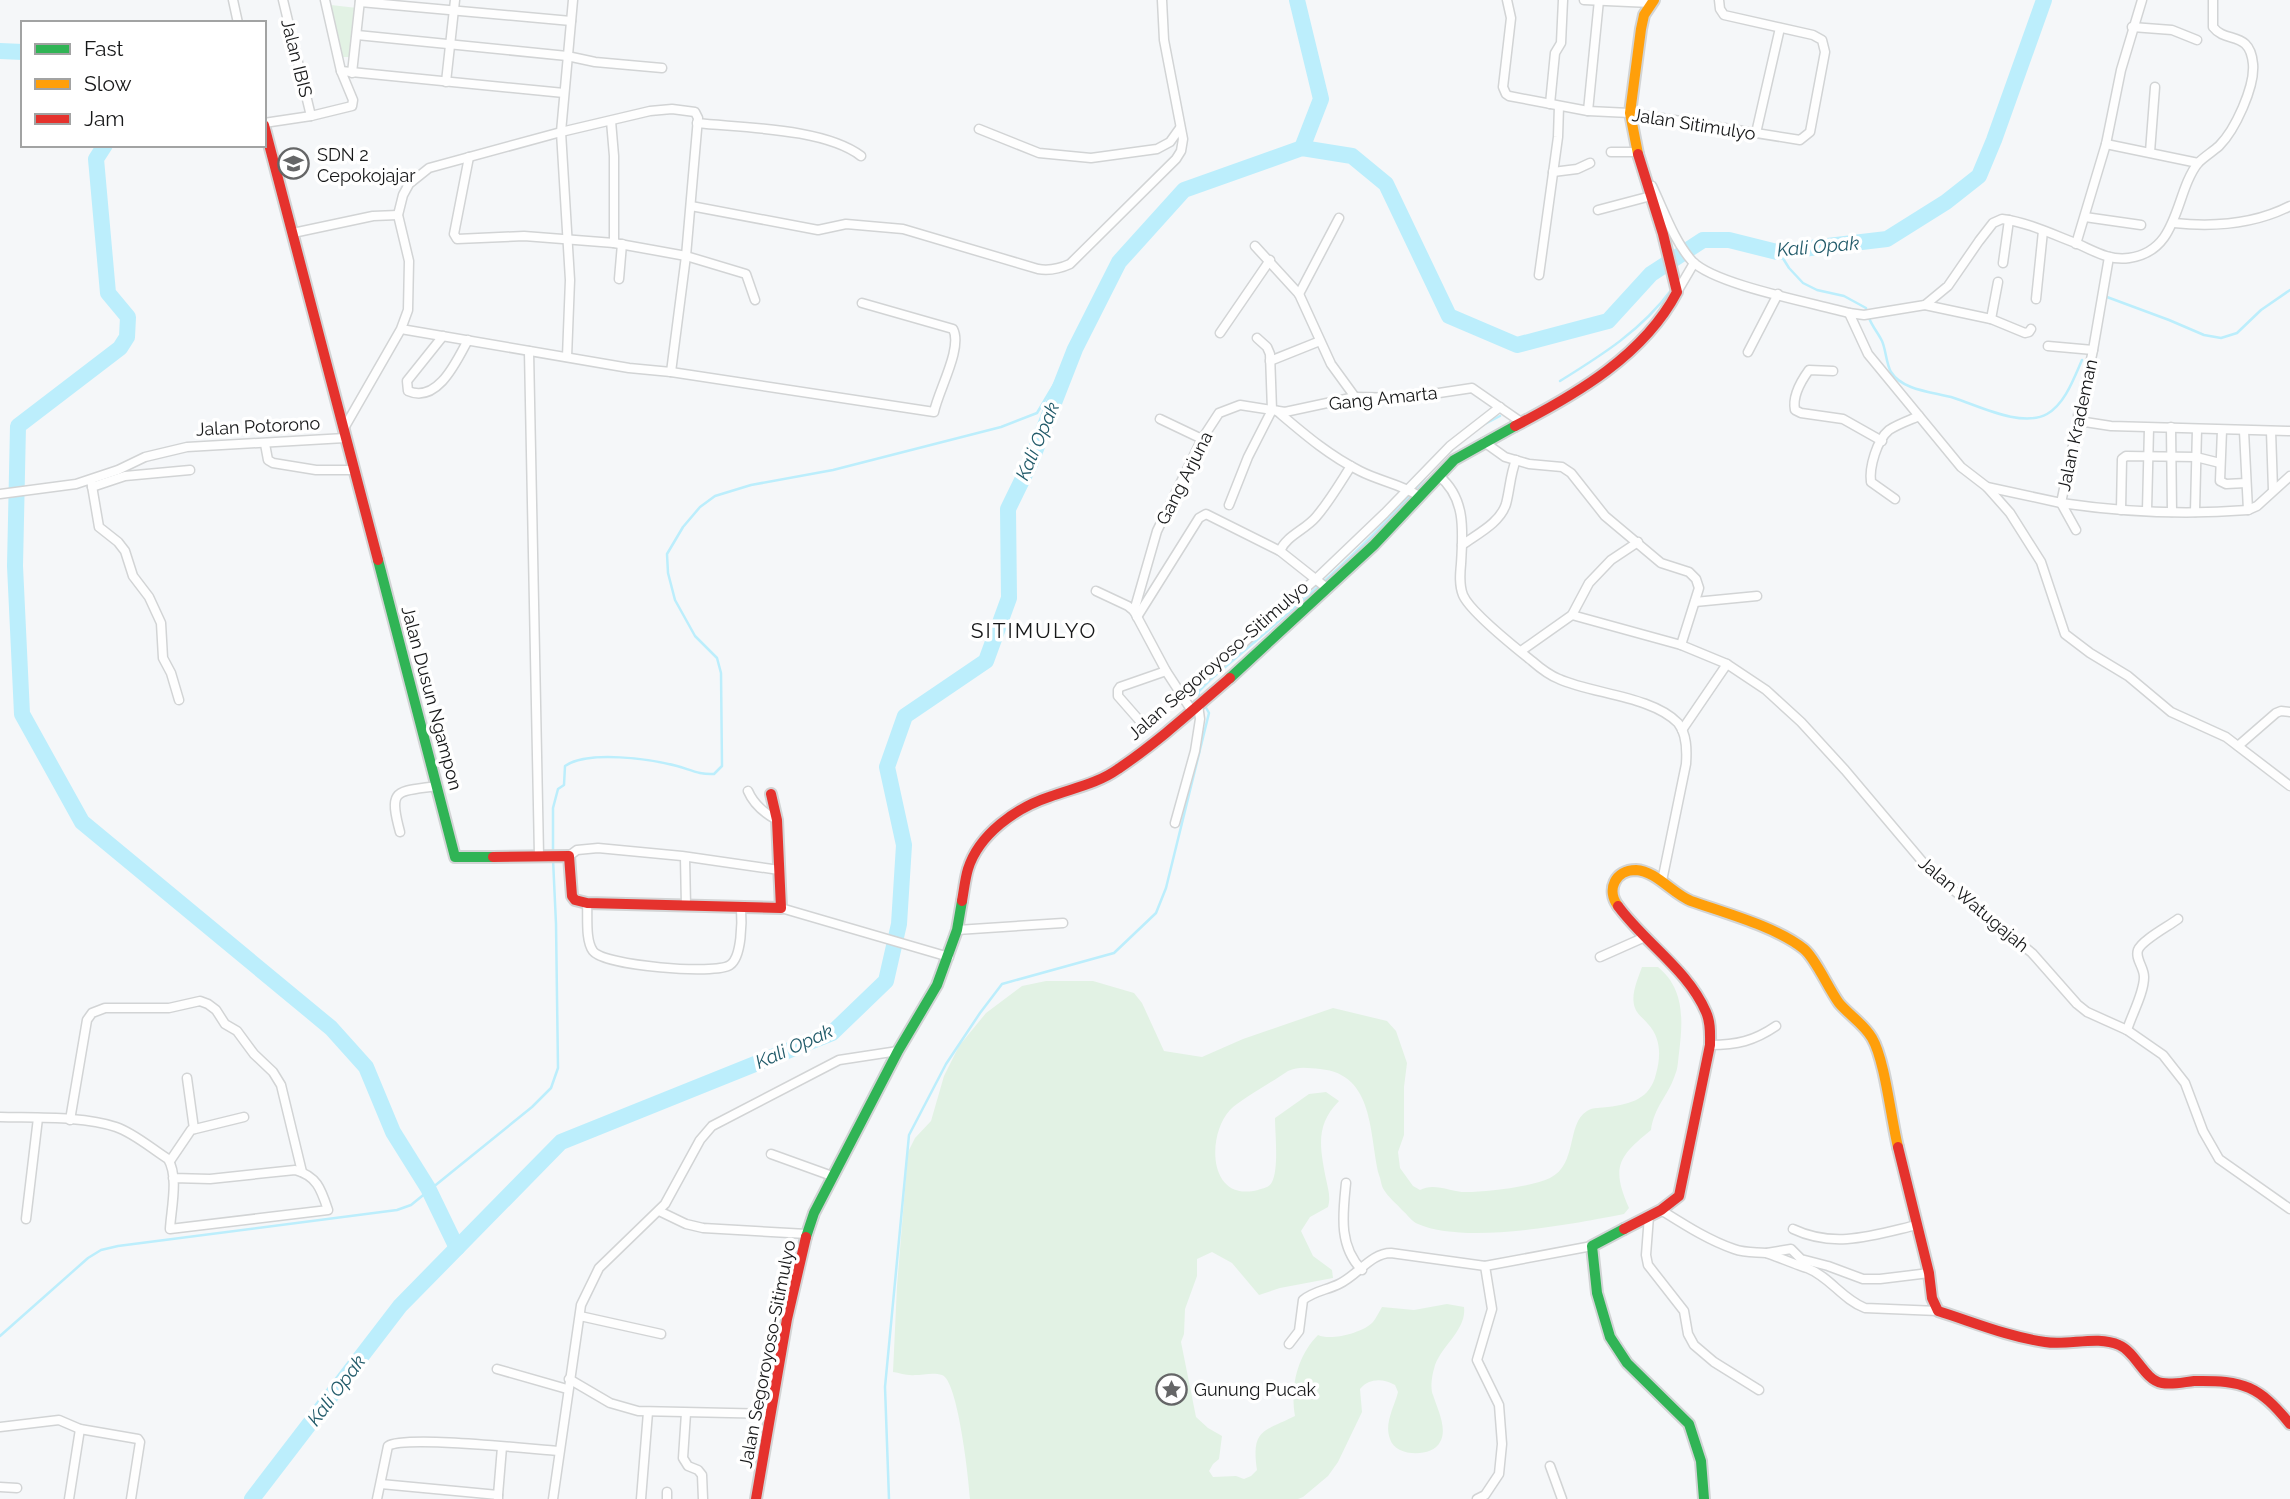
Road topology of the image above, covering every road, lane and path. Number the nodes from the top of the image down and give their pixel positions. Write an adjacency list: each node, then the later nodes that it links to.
1 (233, 0): 17 (street)
2 (283, 0): 35 (street, Jalan IBIS)
3 (325, 0): 26 (street)
4 (454, 0): 16 (street)
5 (573, 0): 18 (street)
6 (1162, 0): 42 (street)
7 (1507, 0): 31 (street, Jalan Sitimulyo)
8 (1563, 0): 31 (street)
9 (1584, 0): 10 (street)
10 (1599, 0): 15 (street); 33 (street)
11 (1719, 0): 20 (street)
12 (2141, 0): 19 (street)
13 (2213, 0): 51 (street)
14 (360, 1): 16 (street); 21 (street)
15 (1652, 1): 34 (street)
16 (454, 12): 18 (street); 23 (street)
17 (238, 21)
18 (570, 21): 24 (street)
19 (2132, 27): 22 (street); 44 (street)
20 (1780, 28): 43 (street); 43 (street, Jalan Sitimulyo)
21 (358, 36): 23 (street); 27 (street)
22 (2197, 40)
23 (449, 44): 24 (street); 28 (street)
24 (567, 56): 25 (street); 30 (street)
25 (662, 68)
26 (341, 71): 27 (street); 35 (street)
27 (352, 73): 28 (street)
28 (446, 82): 30 (street)
29 (2155, 87): 47 (street)
30 (564, 93): 41 (street)
31 (1550, 104): 32 (street, Jalan Sitimulyo)
32 (1559, 106): 33 (street, Jalan Sitimulyo); 53 (street)
33 (1588, 111): 34 (street, Jalan Sitimulyo)
34 (1630, 113): 43 (street, Jalan Sitimulyo); 46 (street)
35 (311, 116): 38 (street)
36 (611, 121): 37 (street); 41 (street); 68 (street)
37 (697, 123): 48 (street); 55 (street)
38 (266, 124)
39 (979, 129): 42 (street)
40 (266, 132): 66 (street, Jalan Potorono)
41 (561, 132): 49 (street); 67 (street)
42 (1181, 133): 55 (street)
43 (1756, 133)
44 (2106, 144): 47 (street); 59 (street)
45 (1611, 152): 46 (street)
46 (1637, 152): 52 (street)
47 (2150, 152): 51 (street)
48 (861, 156)
49 (469, 157): 58 (street); 67 (street)
50 (1591, 163): 53 (street)
51 (2198, 163): 62 (street)
52 (1642, 164): 54 (street); 64 (street)
53 (1553, 172): 76 (street)
54 (1651, 196): 57 (street); 64 (street)
55 (691, 206): 71 (street)
56 (2290, 206): 62 (street)
57 (1598, 209)
58 (398, 215): 66 (street); 88 (street)
59 (2085, 217): 63 (street); 69 (street)
60 (1339, 218): 80 (street)
61 (2009, 220): 65 (street); 75 (street); 85 (street)
62 (2174, 223): 72 (street)
63 (2141, 225)
64 (1667, 231): 74 (street); 79 (street)
65 (2043, 231): 69 (street); 82 (street)
66 (293, 233): 117 (street, Jalan Potorono)
67 (568, 239): 68 (street); 99 (street)
68 (618, 243): 71 (street); 77 (street)
69 (2076, 244): 72 (street)
70 (1255, 246): 73 (street)
71 (686, 256): 83 (street); 102 (street)
72 (2109, 257): 96 (street, Jalan Krademan)
73 (1270, 260): 80 (street); 90 (street)
74 (1691, 260): 79 (street, Jalan Segoroyoso-Sitimulyo); 81 (street)
75 (2003, 263)
76 (1539, 275)
77 (619, 279)
78 (1998, 282): 87 (street)
79 (1676, 286): 109 (street, Jalan Segoroyoso-Sitimulyo)
80 (1299, 294): 94 (street)
81 (1778, 294): 86 (street); 98 (street)
82 (2036, 299)
83 (755, 300)
84 (862, 303): 102 (street)
85 (1925, 305): 86 (street); 87 (street)
86 (1849, 313): 107 (street, Jalan Krademan)
87 (1991, 319): 89 (street)
88 (401, 329): 91 (street); 117 (street)
89 (2031, 329)
90 (1220, 333)
91 (443, 336): 93 (street); 93 (street)
92 (1257, 338): 100 (street)
93 (468, 340): 97 (street)
94 (1320, 341): 100 (street); 103 (street)
95 (2048, 346): 96 (street)
96 (2093, 350): 106 (street, Jalan Krademan)
97 (529, 351): 99 (street); 176 (street)
98 (1748, 352)
99 (567, 357): 102 (street)
100 (1270, 361): 105 (street)
101 (1833, 371): 119 (street)
102 (671, 372)
103 (1355, 397): 104 (street, Gang Amarta); 105 (street, Gang Amarta)
104 (1500, 407): 109 (street, Gang Amarta); 135 (street)
105 (1274, 410): 118 (street, Gang Arjuna); 127 (street); 141 (street)
106 (2078, 415): 111 (street); 140 (street, Jalan Krademan)
107 (1919, 416): 119 (street); 134 (street, Jalan Krademan)
108 (1160, 419): 118 (street)
109 (1521, 422): 120 (street, Jalan Segoroyoso-Sitimulyo)
110 (2171, 427): 111 (street); 112 (street); 124 (street)
111 (2148, 428): 122 (street)
112 (2197, 429): 113 (street); 123 (street)
113 (2222, 430): 114 (street); 126 (street)
114 (2244, 431): 115 (street); 132 (street)
115 (2271, 431): 116 (street); 136 (street)
116 (2290, 432)
117 (344, 434): 121 (street, Jalan Potorono); 129 (street, Jalan Dusun Ngampon)
118 (1202, 439): 156 (street, Gang Arjuna)
119 (1882, 441): 139 (street)
120 (1484, 442): 125 (street); 130 (street, Jalan Segoroyoso-Sitimulyo)
121 (265, 444): 129 (street); 133 (street, Jalan Potorono)
122 (2148, 457): 124 (street); 142 (street); 144 (street)
123 (2196, 457): 124 (street); 126 (street); 146 (street)
124 (2171, 458): 145 (street)
125 (1516, 460): 148 (street); 149 (street)
126 (2220, 463): 132 (street)
127 (1351, 466): 135 (street); 150 (street)
128 (190, 470): 133 (street)
129 (354, 470): 169 (street, Jalan Dusun Ngampon)
130 (1439, 475): 138 (street, Jalan Segoroyoso-Sitimulyo); 149 (street)
131 (2290, 476): 136 (street)
132 (2246, 482): 143 (street)
133 (91, 484): 137 (street, Jalan Potorono); 163 (street)
134 (1987, 487): 140 (street, Jalan Krademan); 168 (street)
135 (1407, 488): 138 (street); 151 (street)
136 (2273, 490): 143 (street)
137 (2, 494)
138 (1419, 496): 152 (street, Jalan Segoroyoso-Sitimulyo)
139 (1895, 499)
140 (2061, 503): 142 (street); 147 (street)
141 (1229, 505)
142 (2121, 510): 144 (street)
143 (2248, 510): 146 (street)
144 (2147, 511): 145 (street)
145 (2172, 512): 146 (street)
146 (2195, 512)
147 (2076, 530)
148 (1639, 542): 155 (street); 157 (street)
149 (1462, 545): 159 (street)
150 (1279, 551): 151 (street); 156 (street)
151 (1316, 579): 152 (street); 162 (street)
152 (1328, 589): 164 (street, Jalan Segoroyoso-Sitimulyo)
153 (1096, 591): 156 (street)
154 (1757, 596): 155 (street)
155 (1695, 602): 158 (street)
156 (1136, 614): 161 (street)
157 (1572, 615): 158 (street, Jalan Watugajah); 159 (street)
158 (1681, 645): 160 (street, Jalan Watugajah)
159 (1521, 651): 167 (street)
160 (1727, 664): 167 (street); 192 (street, Jalan Watugajah)
161 (1166, 671): 162 (street); 166 (street)
162 (1182, 696): 164 (street)
163 (179, 700)
164 (1195, 708): 174 (street); 187 (street, Jalan Segoroyoso-Sitimulyo)
165 (2290, 712): 168 (street)
166 (1139, 720)
167 (1682, 730): 180 (street)
168 (2238, 746): 170 (street)
169 (437, 786): 175 (street); 176 (street, Jalan Dusun Ngampon)
170 (2290, 786)
171 (748, 791): 173 (street)
172 (771, 794): 173 (street)
173 (777, 820): 179 (street)
174 (1175, 823)
175 (400, 832)
176 (548, 856): 177 (street, Jalan Dusun Ngampon)
177 (569, 856): 178 (street, Jalan Dusun Ngampon); 181 (street)
178 (685, 857): 179 (street, Jalan Dusun Ngampon); 182 (street)
179 (779, 870): 184 (street)
180 (1662, 881): 188 (street); 212 (street)
181 (587, 903): 182 (street); 183 (street)
182 (686, 906): 183 (street)
183 (741, 908): 184 (street)
184 (781, 908): 189 (street)
185 (2178, 919): 192 (street)
186 (1063, 923): 187 (street)
187 (957, 930): 189 (street, Jalan Segoroyoso-Sitimulyo)
188 (1644, 937): 190 (street); 193 (street)
189 (949, 957): 194 (street, Jalan Segoroyoso-Sitimulyo)
190 (1600, 957)
191 (1776, 1026): 193 (street)
192 (2127, 1030): 207 (street, Jalan Watugajah)
193 (1710, 1045): 208 (street)
194 (898, 1051): 204 (street, Jalan Segoroyoso-Sitimulyo); 209 (street)
195 (187, 1078): 200 (street)
196 (0, 1117): 197 (street)
197 (38, 1118): 199 (street); 211 (street)
198 (244, 1118): 200 (street)
199 (70, 1120): 202 (street); 203 (street)
200 (194, 1129): 202 (street)
201 (771, 1154): 204 (street)
202 (170, 1161): 205 (street)
203 (302, 1172): 205 (street); 205 (street)
204 (832, 1176): 214 (street, Jalan Segoroyoso-Sitimulyo)
205 (173, 1178)
206 (1346, 1183): 218 (street)
207 (2290, 1209)
208 (1661, 1210): 210 (street); 216 (street)
209 (659, 1211): 214 (street); 221 (street)
210 (1649, 1216): 215 (street); 227 (street)
211 (26, 1219)
212 (1917, 1225): 213 (street); 219 (street)
213 (1793, 1229)
214 (807, 1234): 230 (street, Jalan Segoroyoso-Sitimulyo)
215 (1592, 1246): 217 (street); 250 (street)
216 (1768, 1253): 219 (street); 220 (street)
217 (1485, 1266): 218 (street); 248 (street)
218 (1362, 1270): 223 (street)
219 (1929, 1273): 220 (street)
220 (1938, 1311): 231 (street)
221 (580, 1316): 222 (street); 225 (street)
222 (661, 1334)
223 (1289, 1344)
224 (497, 1369): 226 (street)
225 (569, 1379): 226 (street); 228 (street)
226 (568, 1390): 235 (street)
227 (1759, 1390)
228 (648, 1412): 229 (street); 245 (street)
229 (686, 1413): 230 (street); 246 (street)
230 (771, 1414): 247 (street, Jalan Segoroyoso-Sitimulyo)
231 (2290, 1424)
232 (0, 1427): 233 (street)
233 (80, 1429): 241 (street); 242 (street)
234 (502, 1447): 235 (street); 237 (street); 240 (street)
235 (559, 1451): 244 (street)
236 (1550, 1465): 249 (street)
237 (381, 1484): 240 (street); 243 (street)
238 (0, 1487): 239 (street)
239 (17, 1488)
240 (498, 1497)
241 (69, 1499)
242 (131, 1499)
243 (377, 1499)
244 (553, 1499)
245 (641, 1499)
246 (703, 1499)
247 (756, 1499)
248 (1477, 1499)
249 (1562, 1499)
250 (1704, 1499)

